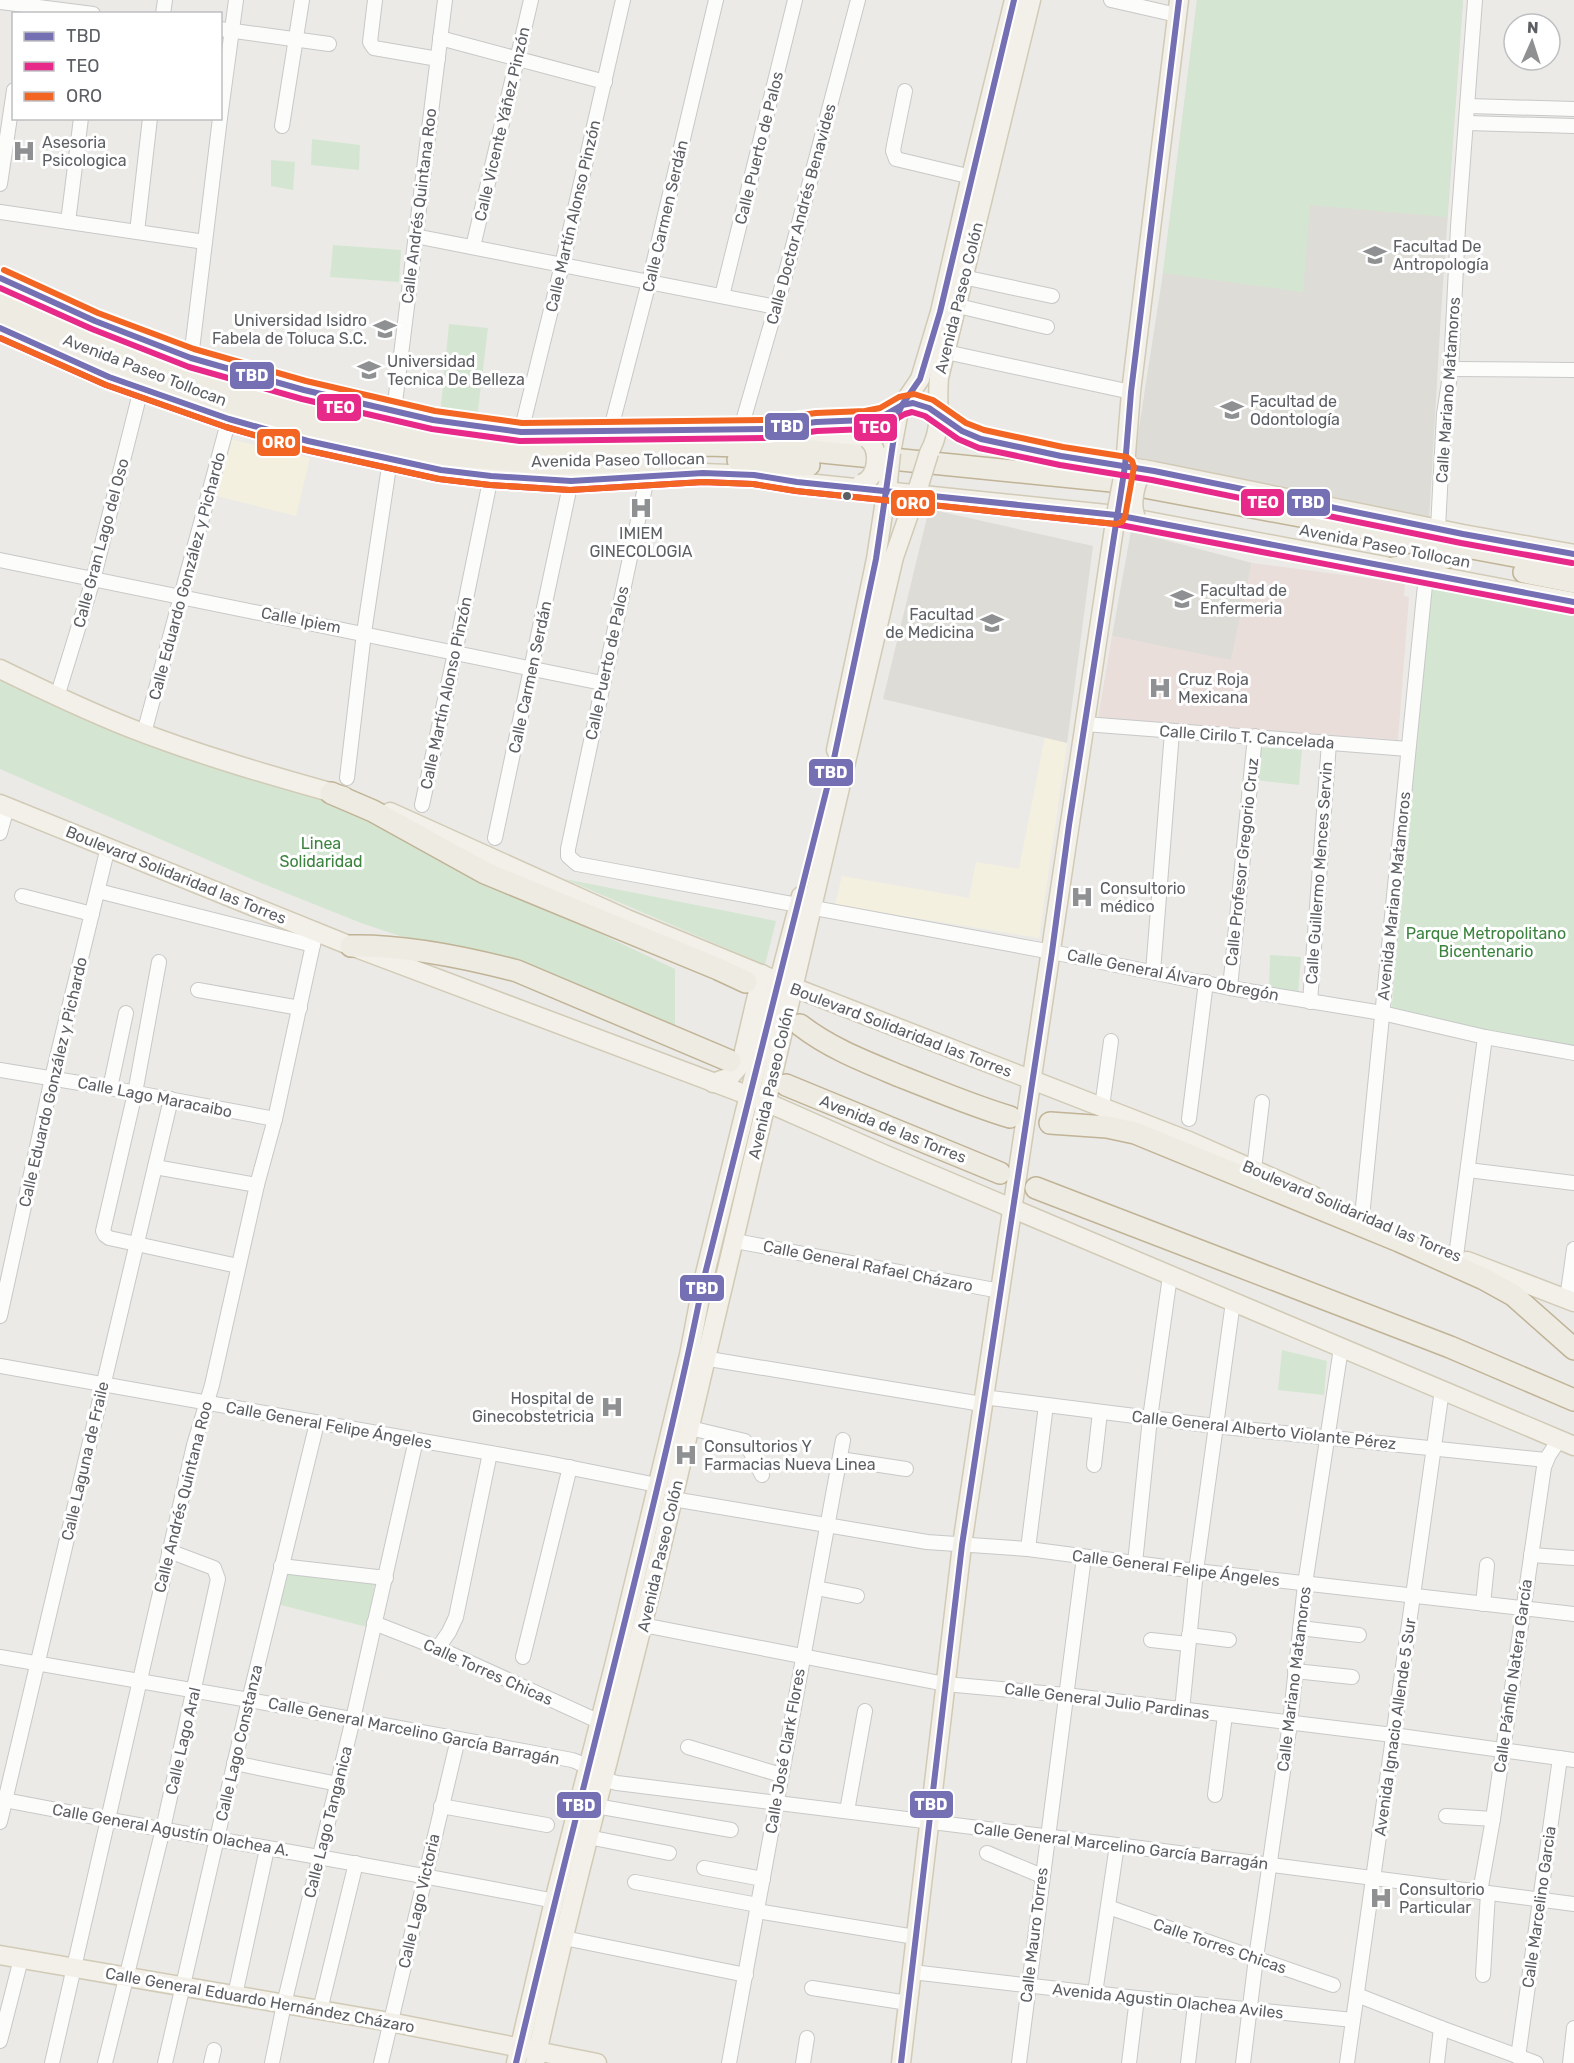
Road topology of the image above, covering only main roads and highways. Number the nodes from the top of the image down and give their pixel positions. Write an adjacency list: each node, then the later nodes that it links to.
1 (1014, 0): 4 (main road, Avenida Paseo Colón)
2 (1031, 0): 4 (main road, Avenida Paseo Colón)
3 (1178, 8): 12 (main road)
4 (995, 111): 5 (main road, Avenida Paseo Colón)
5 (979, 178): 9 (main road, Avenida Paseo Colón); 10 (main road, Avenida Paseo Colón)
6 (6, 285): 11 (main road, Avenida Paseo Tollocan); 20 (highway, Avenida Paseo Tollocan)
7 (0, 311): 22 (highway, Avenida Paseo Tollocan)
8 (0, 328): 14 (main road, Avenida Paseo Tollocan)
9 (902, 405): 10 (main road, Avenida Paseo Tollocan); 11 (main road, Avenida Paseo Tollocan); 15 (main road, Avenida Paseo Colón, bridge)
10 (940, 416): 12 (main road, Avenida Paseo Tollocan); 16 (main road, Avenida Paseo Colón, bridge)
11 (767, 429): 14 (main road, bridge)
12 (1125, 466): 13 (main road, Avenida Paseo Tollocan); 17 (main road, bridge)
13 (1144, 469): 18 (main road, bridge); 19 (main road, Avenida Paseo Tollocan)
14 (754, 475): 15 (main road, Avenida Paseo Tollocan)
15 (887, 486): 16 (main road, Avenida Paseo Tollocan); 28 (main road, Avenida Paseo Colón)
16 (918, 488): 17 (main road, Avenida Paseo Tollocan); 28 (main road, Avenida Paseo Colón)
17 (1116, 515): 18 (main road, Avenida Paseo Tollocan); 36 (main road)
18 (1136, 518): 24 (main road, Avenida Paseo Tollocan)
19 (1463, 534): 20 (highway); 21 (main road, Avenida Paseo Tollocan)
20 (1486, 551): 23 (highway, Avenida Paseo Tollocan)
21 (1574, 554)
22 (1446, 558): 24 (highway); 25 (highway, Avenida Paseo Tollocan)
23 (1574, 567)
24 (1393, 568): 26 (main road, Avenida Paseo Tollocan)
25 (1574, 582)
26 (1574, 602)
27 (0, 669): 29 (main road, Boulevard Solidaridad las Torres)
28 (838, 770): 33 (main road, Avenida Paseo Colón)
29 (331, 793): 32 (highway, Boulevard Solidaridad las Torres)
30 (3, 806): 31 (main road, Boulevard Solidaridad las Torres)
31 (351, 946): 35 (highway, Boulevard Solidaridad las Torres); 37 (main road, Boulevard Solidaridad las Torres)
32 (754, 978): 33 (main road, Boulevard Solidaridad las Torres); 37 (main road)
33 (787, 985): 36 (main road, Boulevard Solidaridad las Torres); 39 (main road, Avenida Paseo Colón)
34 (800, 1025): 40 (highway)
35 (730, 1062)
36 (1031, 1081): 44 (main road); 47 (main road, Boulevard Solidaridad las Torres)
37 (713, 1083): 39 (main road, Boulevard Solidaridad las Torres)
38 (786, 1085): 42 (highway, Avenida de las Torres)
39 (758, 1098): 44 (main road, Boulevard Solidaridad las Torres); 45 (main road, Avenida Paseo Colón); 46 (main road, Avenida Paseo Colón)
40 (1010, 1117)
41 (1050, 1123): 48 (highway, Boulevard Solidaridad las Torres)
42 (1000, 1173)
43 (1036, 1188): 50 (highway)
44 (1012, 1209): 51 (main road, Boulevard Solidaridad las Torres); 57 (main road)
45 (704, 1282): 46 (main road); 49 (main road, Avenida Paseo Colón)
46 (724, 1286): 49 (main road, Avenida Paseo Colón)
47 (1570, 1301)
48 (1574, 1349)
49 (698, 1357): 52 (main road, Avenida Paseo Colón); 52 (main road, Avenida Paseo Colón)
50 (1574, 1400)
51 (1567, 1443)
52 (624, 1664): 54 (main road, Avenida Paseo Colón); 55 (main road, Avenida Paseo Colón)
53 (0, 1955): 54 (main road, Calle General Eduardo Hernández Cházaro)
54 (518, 2055): 55 (main road, Calle General Eduardo Hernández Cházaro)
55 (537, 2057): 56 (main road, Calle General Eduardo Hernández Cházaro)
56 (597, 2063)
57 (901, 2063)

